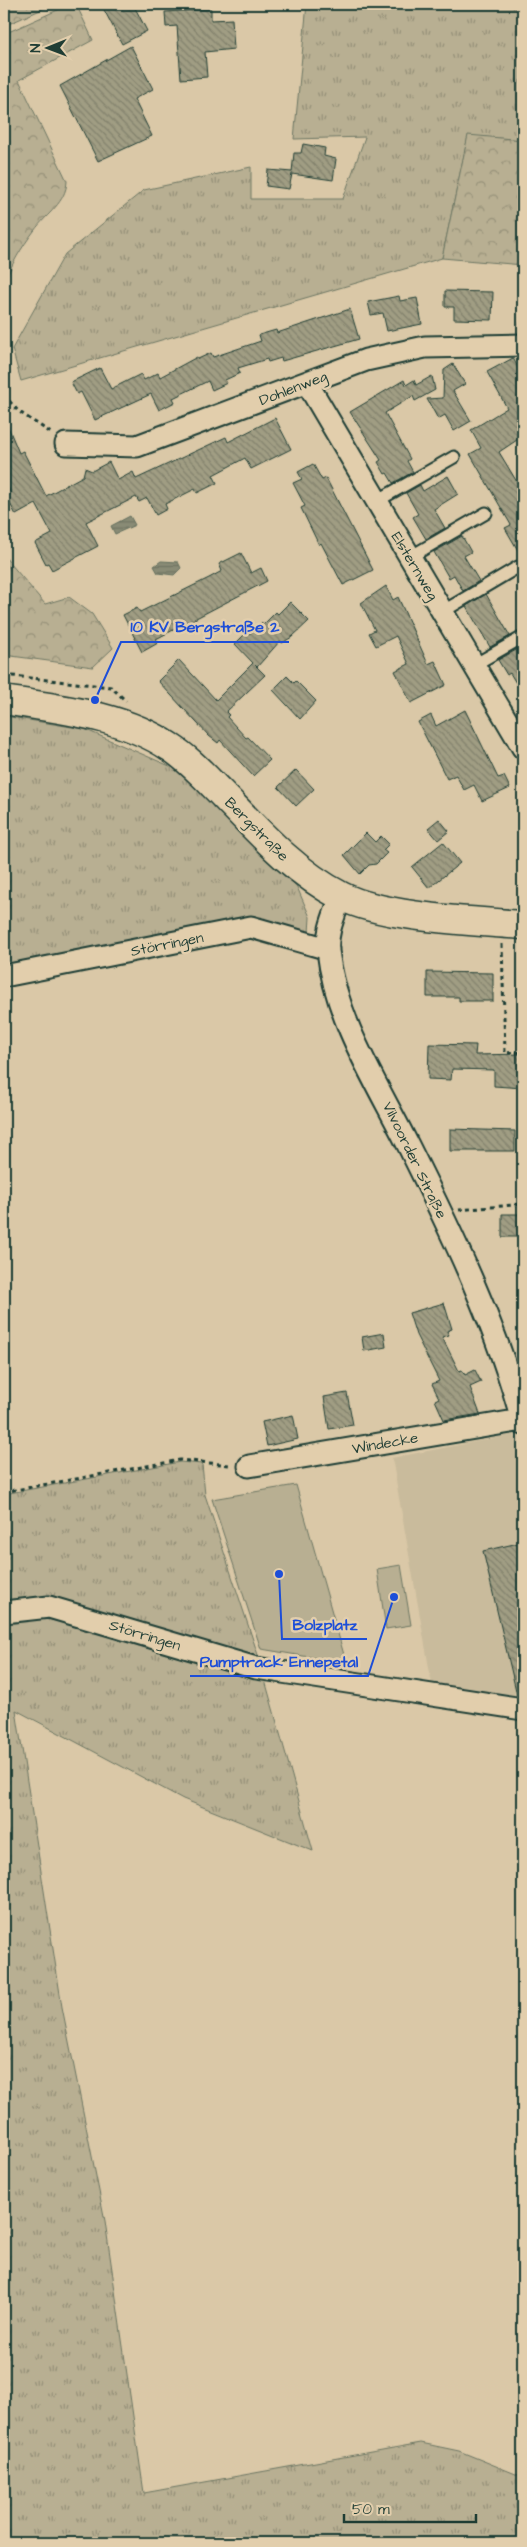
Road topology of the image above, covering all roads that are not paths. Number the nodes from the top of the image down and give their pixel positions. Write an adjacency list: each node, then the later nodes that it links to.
1 (522, 344): 2 (street, Dohlenweg)
2 (307, 384): 3 (street, Dohlenweg); 5 (street, Elsternweg)
3 (66, 444)
4 (454, 457): 5 (lane)
5 (377, 501): 7 (street, Elsternweg)
6 (486, 513): 7 (lane)
7 (410, 557): 9 (street, Elsternweg)
8 (518, 567): 9 (lane)
9 (442, 612): 11 (street, Elsternweg)
10 (523, 637): 11 (lane)
11 (474, 665): 13 (street, Elsternweg)
12 (4, 700): 14 (street, Bergstraße)
13 (523, 748)
14 (341, 896): 15 (street, Bergstraße); 16 (street, Vilvoorder Straße)
15 (523, 925)
16 (328, 949): 17 (street, Störringen); 18 (street, Vilvoorder Straße)
17 (4, 976)
18 (523, 1422): 19 (street, Windecke)
19 (248, 1466)
20 (4, 1612): 21 (street, Störringen)
21 (523, 1709)

